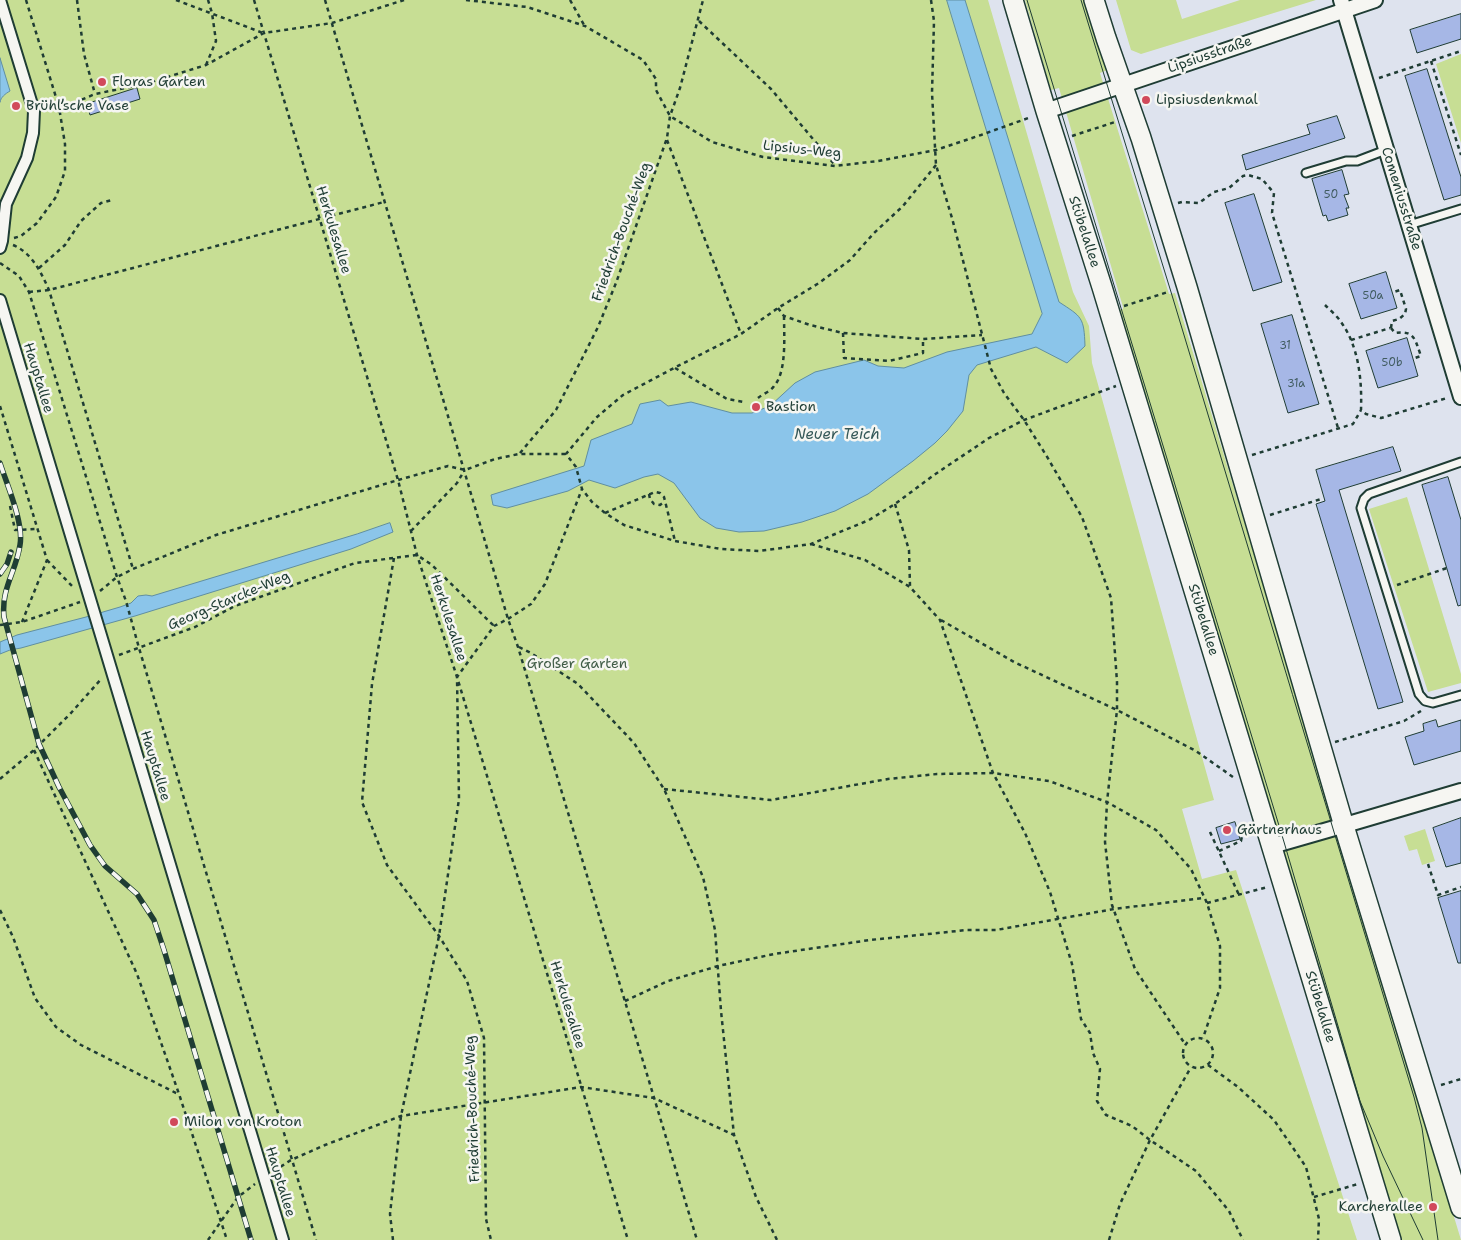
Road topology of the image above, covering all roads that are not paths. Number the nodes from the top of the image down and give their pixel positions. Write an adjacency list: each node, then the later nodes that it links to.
1 (0, 0): 10 (street)
2 (1013, 0): 7 (main road, Stübelallee)
3 (1094, 0): 6 (main road)
4 (1375, 0): 5 (street, Lipsiusstraße)
5 (1342, 5): 6 (street, Lipsiusstraße); 8 (street, Comeniusstraße)
6 (1123, 84): 7 (street, Lipsiusstraße); 19 (main road)
7 (1041, 113): 20 (main road, Stübelallee)
8 (1386, 150): 9 (lane); 12 (street, Comeniusstraße)
9 (1306, 173)
10 (3, 205): 13 (street)
11 (1461, 209): 12 (lane)
12 (1409, 225): 15 (street, Comeniusstraße)
13 (1, 244)
14 (0, 300): 22 (street, Hauptallee)
15 (1460, 390)
16 (1461, 462): 17 (lane)
17 (1461, 696)
18 (1461, 791): 19 (street)
19 (1344, 826): 20 (street); 21 (main road)
20 (1272, 846): 23 (main road, Stübelallee)
21 (1461, 1208)
22 (283, 1240)
23 (1391, 1240)

